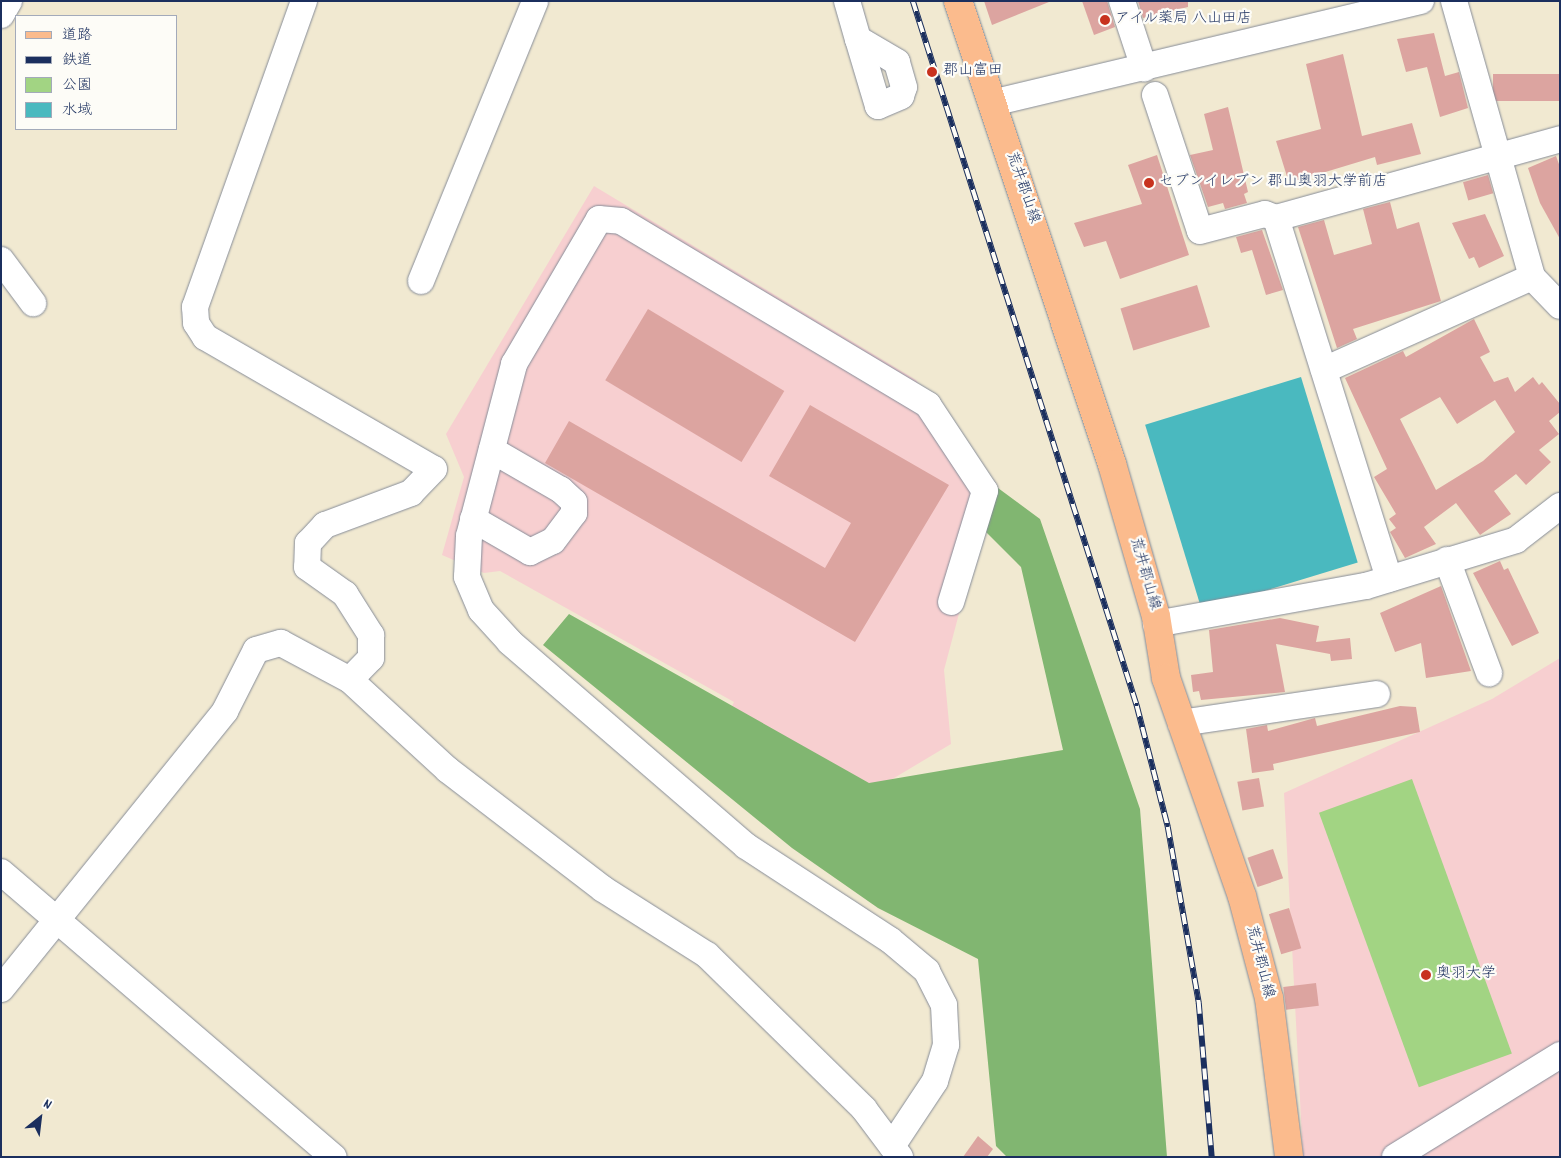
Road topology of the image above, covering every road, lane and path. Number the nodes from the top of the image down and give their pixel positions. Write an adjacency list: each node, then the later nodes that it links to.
1 (9, 1): 9 (street)
2 (304, 1): 31 (street)
3 (535, 1): 19 (street)
4 (847, 1): 10 (street)
5 (958, 1): 13 (main road, 荒井郡山線)
6 (1122, 1): 11 (street)
7 (1421, 1): 11 (street)
8 (1454, 1): 15 (street)
9 (1, 15)
10 (858, 39)
11 (1144, 68): 13 (street)
12 (1155, 95): 16 (street)
13 (992, 103): 29 (main road, 荒井郡山線)
14 (1560, 139): 15 (street)
15 (1496, 154): 16 (street); 18 (street)
16 (1276, 218): 22 (street)
17 (1, 260): 20 (street)
18 (1532, 277): 21 (street); 22 (street)
19 (421, 281)
20 (33, 303)
21 (1560, 306)
22 (1324, 370): 27 (street)
23 (492, 450): 25 (street); 25 (street); 28 (street)
24 (1560, 506): 26 (street)
25 (472, 519): 38 (street)
26 (1448, 560): 27 (street); 30 (street)
27 (1388, 579): 29 (street)
28 (951, 602)
29 (1156, 624): 33 (main road, 荒井郡山線)
30 (1489, 673)
31 (350, 680): 35 (street); 38 (street)
32 (1377, 694): 33 (street)
33 (1180, 723): 40 (main road, 荒井郡山線)
34 (1, 872): 35 (street)
35 (58, 921): 36 (street); 39 (street)
36 (1, 989)
37 (1560, 1055): 41 (street)
38 (896, 1151)
39 (333, 1157)
40 (1288, 1157)
41 (1395, 1157)

